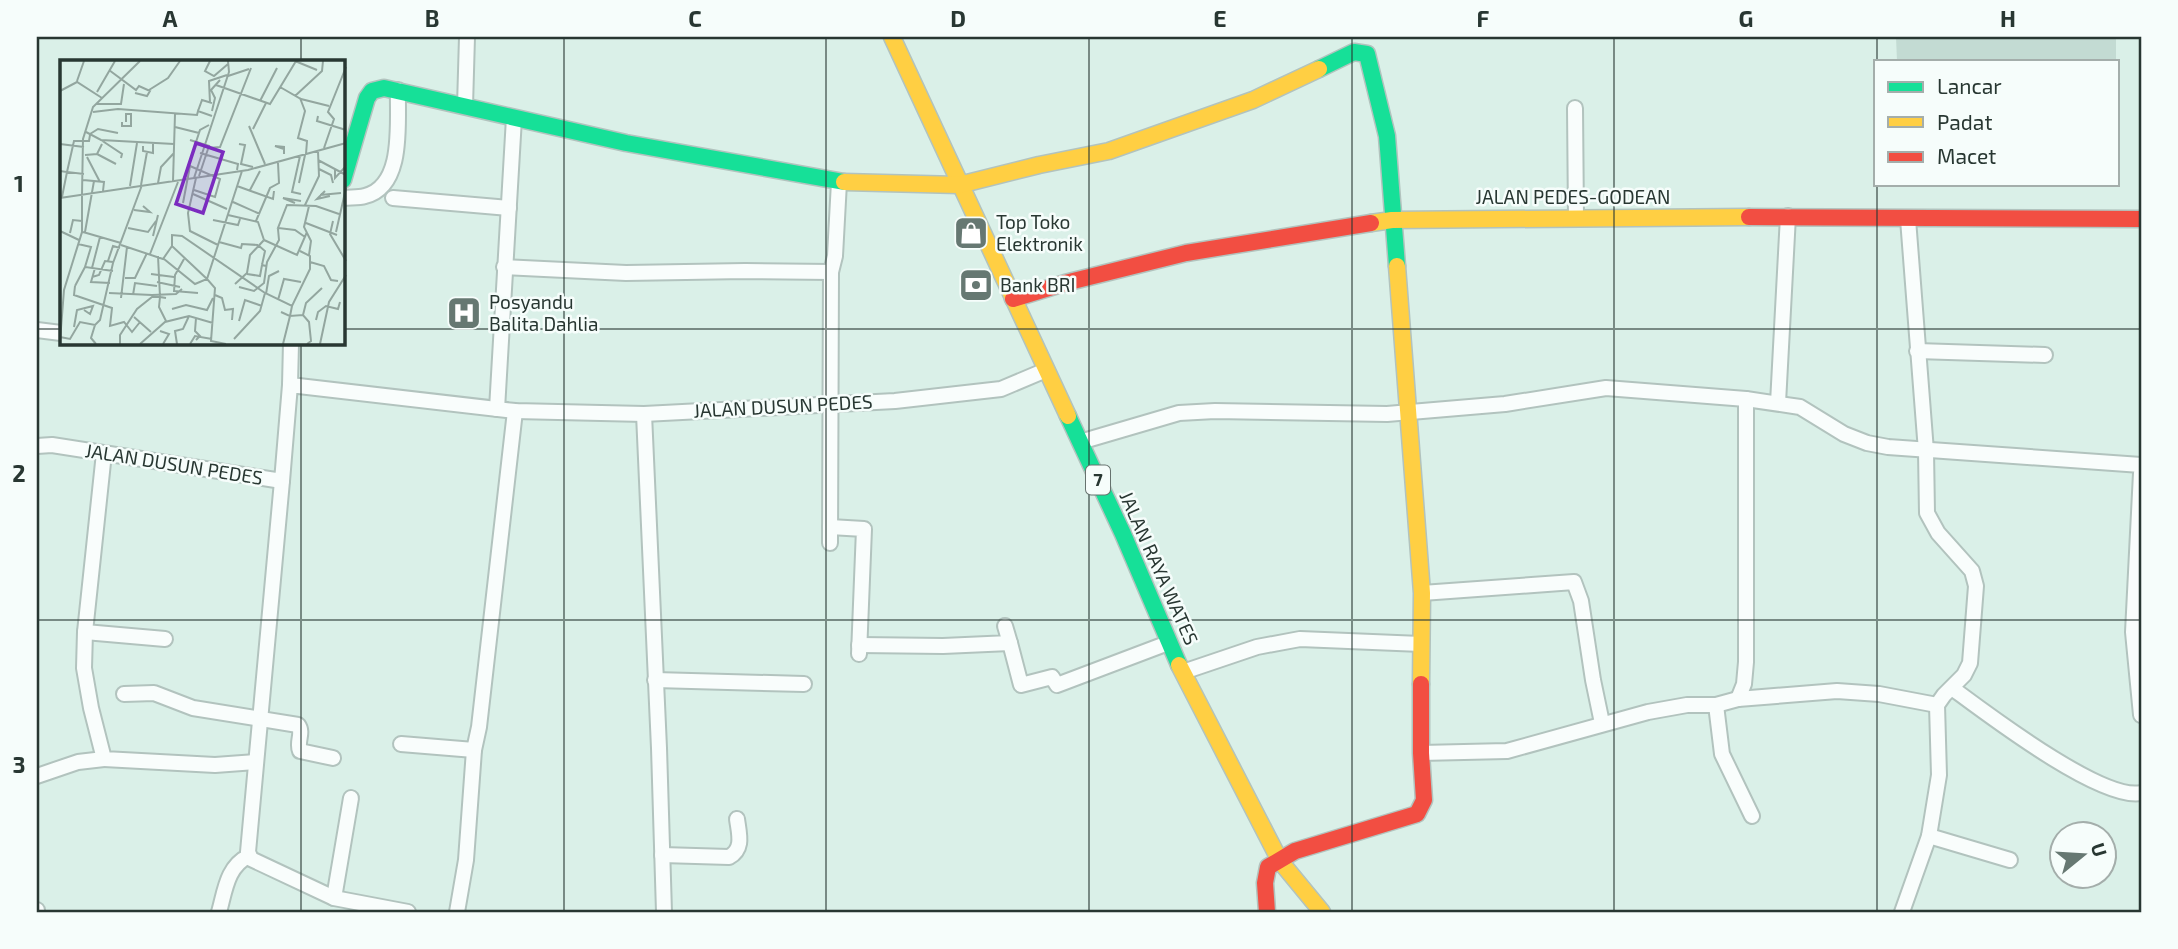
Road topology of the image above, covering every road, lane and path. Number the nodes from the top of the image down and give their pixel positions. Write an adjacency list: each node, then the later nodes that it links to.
1 (467, 37): 4 (street)
2 (892, 37): 9 (main road, JALAN RAYA WATES / 7)
3 (398, 90): 4 (main road); 7 (main road); 10 (street)
4 (465, 106): 6 (main road)
5 (1575, 108): 14 (street)
6 (514, 118): 8 (main road); 12 (street)
7 (345, 174)
8 (839, 182): 9 (main road); 19 (street)
9 (959, 186): 17 (main road); 20 (main road, JALAN RAYA WATES / 7)
10 (345, 198)
11 (393, 198): 12 (street)
12 (509, 208): 18 (street)
13 (1788, 216): 14 (main road, JALAN PEDES-GODEAN); 15 (main road, JALAN PEDES-GODEAN); 30 (street)
14 (1576, 219): 17 (main road, JALAN PEDES-GODEAN)
15 (1908, 219): 16 (main road, JALAN PEDES-GODEAN); 24 (street)
16 (2141, 219)
17 (1392, 220): 20 (main road, JALAN PEDES-GODEAN); 33 (main road)
18 (504, 267): 19 (street); 31 (street)
19 (831, 272): 29 (street)
20 (1013, 299): 26 (main road, JALAN RAYA WATES / 7)
21 (37, 330): 22 (street)
22 (60, 333)
23 (291, 345): 27 (street)
24 (1917, 351): 25 (street); 37 (street)
25 (2045, 355)
26 (1046, 370): 29 (street, JALAN DUSUN PEDES); 35 (main road, JALAN RAYA WATES / 7)
27 (290, 385): 31 (street, JALAN DUSUN PEDES); 41 (street, JALAN DUSUN PEDES)
28 (1746, 399): 30 (street); 33 (street); 56 (street)
29 (830, 403): 34 (street, JALAN DUSUN PEDES); 42 (street)
30 (1778, 403): 37 (street)
31 (497, 409): 32 (street, JALAN DUSUN PEDES)
32 (515, 411): 34 (street, JALAN DUSUN PEDES); 63 (street)
33 (1409, 412): 35 (street); 44 (main road)
34 (644, 414): 52 (street)
35 (1080, 442): 49 (main road, JALAN RAYA WATES / 7)
36 (37, 446): 38 (street, JALAN DUSUN PEDES)
37 (1926, 451): 39 (street); 54 (street)
38 (104, 453): 41 (street, JALAN DUSUN PEDES); 46 (street)
39 (2141, 465)
40 (2141, 473): 59 (street)
41 (282, 481): 60 (street)
42 (830, 527): 43 (street); 48 (street)
43 (830, 543)
44 (1422, 593): 50 (main road); 61 (street)
45 (1005, 626): 48 (street)
46 (85, 632): 47 (street); 66 (street)
47 (165, 639)
48 (1010, 643): 49 (street)
49 (1168, 643): 51 (main road, JALAN RAYA WATES / 7)
50 (1421, 643): 51 (street); 64 (main road)
51 (1183, 672): 77 (main road, JALAN RAYA WATES / 7)
52 (654, 680): 53 (street); 74 (street)
53 (804, 684)
54 (1952, 688): 58 (street); 69 (street)
55 (124, 694): 60 (street)
56 (1738, 699): 57 (street); 58 (street)
57 (1716, 705): 61 (street); 71 (street)
58 (1937, 705): 73 (street)
59 (2141, 715)
60 (260, 718): 65 (street); 67 (street)
61 (1602, 723): 64 (street)
62 (401, 744): 63 (street)
63 (474, 750): 82 (street)
64 (1421, 753): 77 (main road)
65 (333, 758)
66 (104, 760): 67 (street); 68 (street)
67 (257, 762): 75 (street)
68 (37, 776)
69 (2141, 793)
70 (351, 798): 78 (street)
71 (1752, 816)
72 (737, 819): 74 (street)
73 (1929, 836): 76 (street); 79 (street)
74 (662, 855): 83 (street)
75 (249, 856): 78 (street); 80 (street)
76 (2010, 860)
77 (1280, 861): 84 (main road); 85 (main road, JALAN RAYA WATES / 7)
78 (334, 898): 81 (street)
79 (1903, 911)
80 (219, 912)
81 (408, 912)
82 (457, 912)
83 (664, 912)
84 (1267, 912)
85 (1322, 912)

